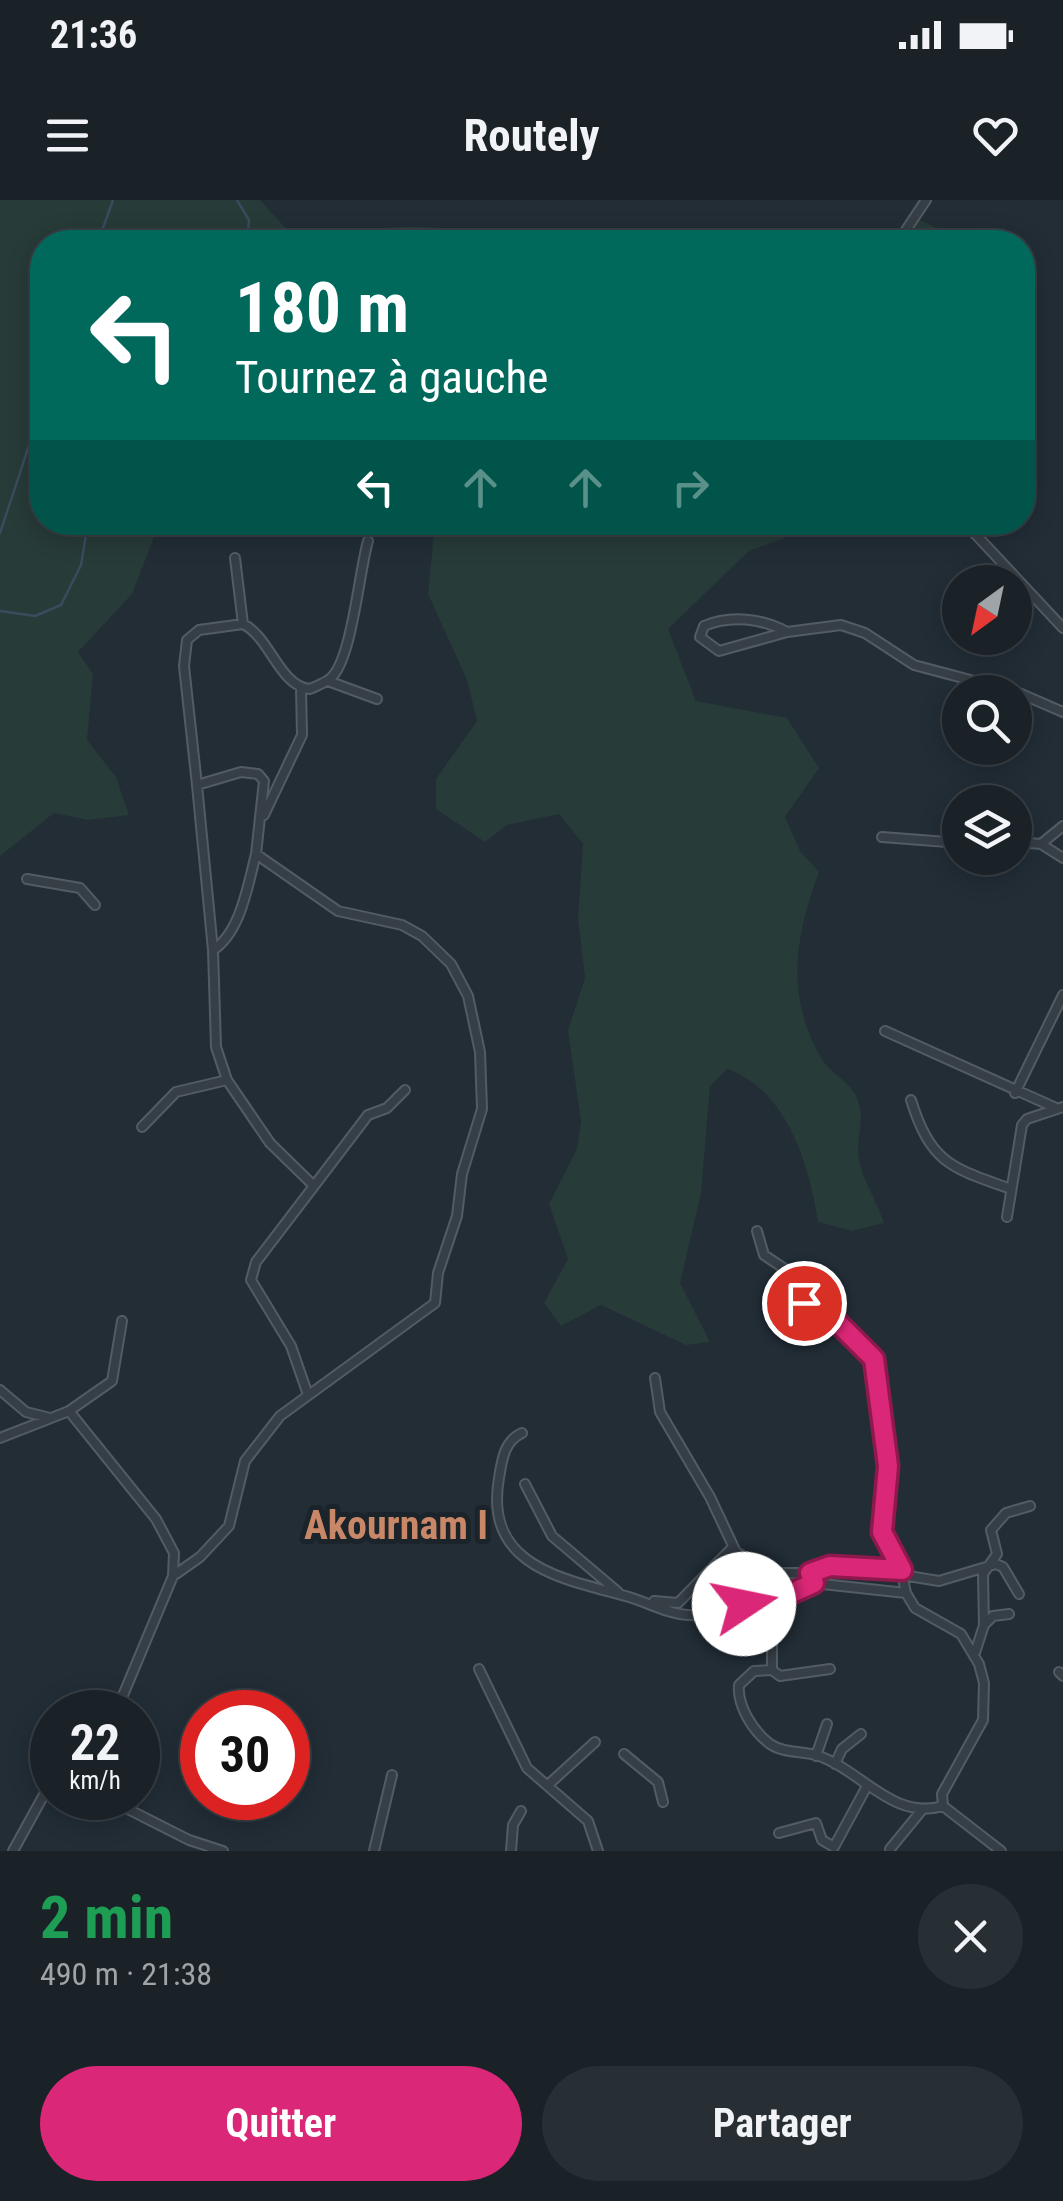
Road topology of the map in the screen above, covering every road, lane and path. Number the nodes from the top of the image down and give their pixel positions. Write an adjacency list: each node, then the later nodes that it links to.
1 (926, 200): 2 (street)
2 (906, 230)
3 (976, 535): 7 (street)
4 (368, 541): 9 (street)
5 (235, 558): 6 (street)
6 (243, 624): 10 (street); 13 (street)
7 (1063, 628)
8 (787, 632): 8 (street); 12 (street)
9 (328, 681): 10 (street); 11 (street)
10 (301, 689): 14 (street)
11 (377, 699)
12 (1063, 712)
13 (197, 786): 14 (street); 24 (street)
14 (263, 819): 20 (street)
15 (1063, 826): 19 (street)
16 (882, 836): 17 (street)
17 (942, 841)
18 (1032, 843): 19 (street)
19 (1041, 844): 21 (street)
20 (256, 854): 24 (street); 40 (street)
21 (1063, 858)
22 (26, 879): 23 (street)
23 (95, 905)
24 (214, 950): 27 (street)
25 (1063, 995): 29 (street)
26 (885, 1032): 29 (street)
27 (227, 1080): 32 (street); 33 (street)
28 (406, 1090): 33 (street)
29 (1015, 1093): 31 (street)
30 (911, 1100): 34 (street)
31 (1060, 1108): 34 (street)
32 (142, 1126)
33 (314, 1186): 40 (street)
34 (1011, 1190): 35 (street)
35 (1008, 1217)
36 (758, 1231): 50 (street)
37 (122, 1321): 41 (street)
38 (655, 1378): 47 (street)
39 (0, 1390): 42 (street)
40 (307, 1392): 51 (street)
41 (69, 1411): 42 (street); 51 (street)
42 (50, 1418): 44 (street)
43 (522, 1433): 55 (street)
44 (0, 1438)
45 (525, 1484): 55 (street)
46 (1030, 1506): 49 (street)
47 (733, 1547): 48 (street); 57 (street)
48 (747, 1557): 52 (street); 58 (street)
49 (986, 1570): 50 (street); 54 (street); 61 (street)
50 (902, 1572): 52 (street); 53 (street)
51 (173, 1576): 66 (street)
52 (812, 1578): 53 (street); 56 (street)
53 (906, 1593): 62 (street)
54 (1019, 1594)
55 (626, 1596): 57 (street); 59 (street)
56 (772, 1602): 58 (street); 65 (street)
57 (678, 1603): 59 (street)
58 (744, 1604): 59 (street)
59 (677, 1614)
60 (1009, 1614): 61 (street)
61 (984, 1624): 62 (street)
62 (974, 1653): 77 (street)
63 (478, 1668): 74 (street)
64 (830, 1669): 65 (street)
65 (772, 1670): 71 (street)
66 (125, 1690)
67 (827, 1724): 71 (street)
68 (861, 1734): 72 (street)
69 (595, 1742): 74 (street)
70 (624, 1754): 76 (street)
71 (816, 1756): 72 (street)
72 (835, 1764): 75 (street)
73 (392, 1775): 89 (street)
74 (549, 1784): 91 (street)
75 (868, 1786): 79 (street); 82 (street)
76 (663, 1802)
77 (943, 1806): 79 (street); 85 (street)
78 (520, 1810): 90 (street)
79 (922, 1810): 84 (street)
80 (31, 1820): 86 (street)
81 (150, 1820): 83 (street)
82 (779, 1832)
83 (189, 1840): 87 (street); 88 (street)
84 (890, 1849)
85 (997, 1850)
86 (14, 1851)
87 (183, 1851)
88 (222, 1851)
89 (374, 1851)
90 (511, 1851)
91 (598, 1851)

